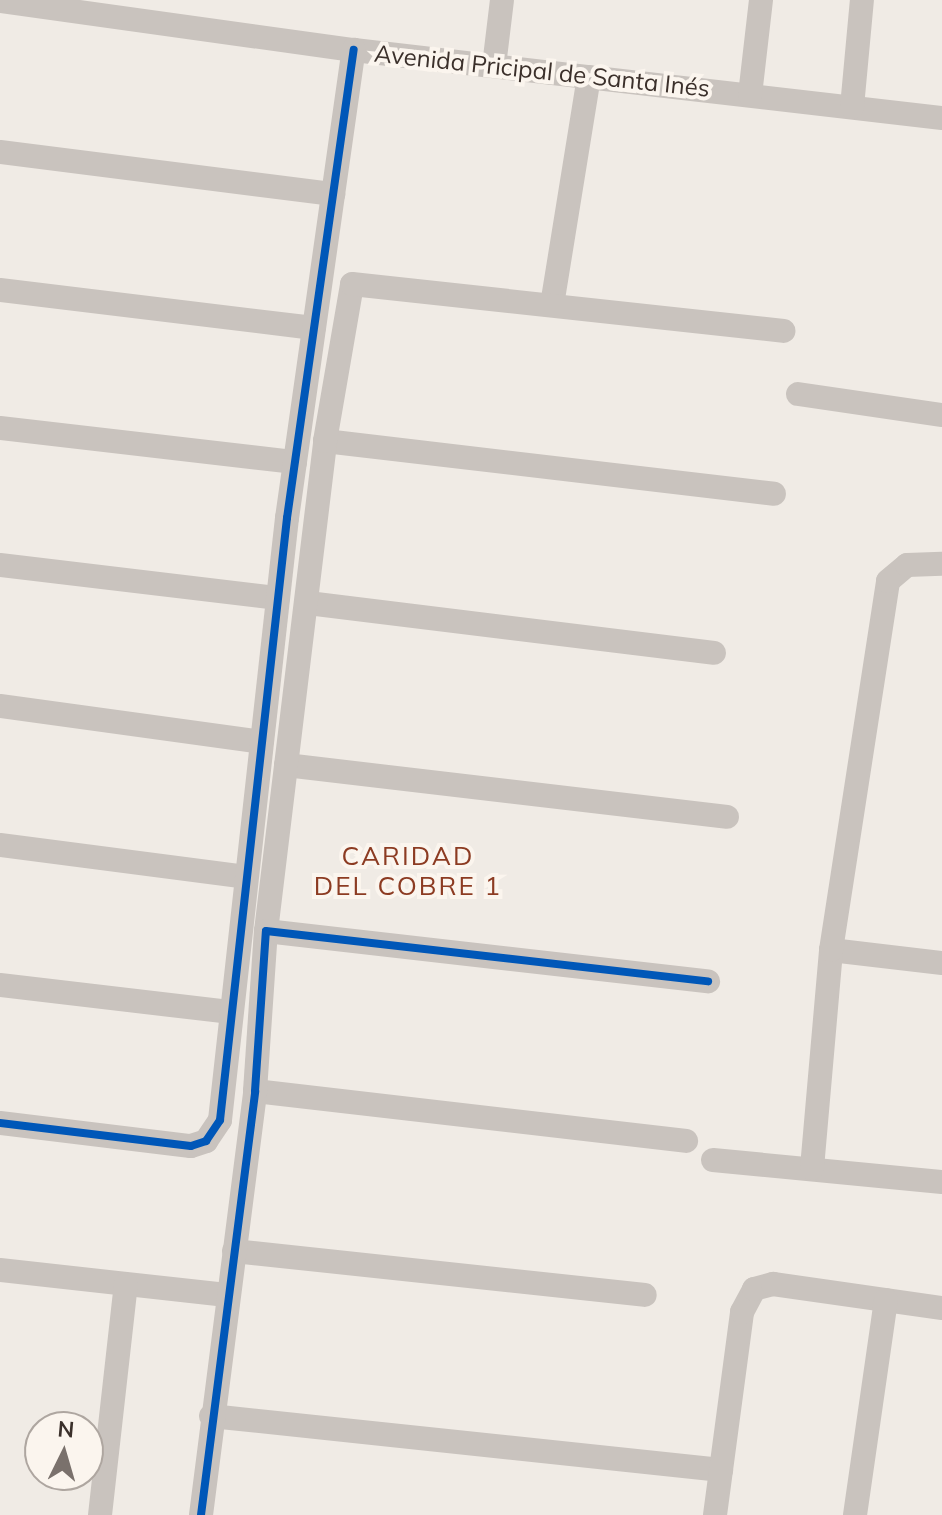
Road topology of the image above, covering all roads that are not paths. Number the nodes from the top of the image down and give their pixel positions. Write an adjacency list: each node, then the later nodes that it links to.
1 (502, 0): 6 (street)
2 (761, 0): 8 (street)
3 (862, 0): 9 (street)
4 (0, 1): 5 (street, Avenida Pricipal de Santa Inés)
5 (354, 50): 6 (street, Avenida Pricipal de Santa Inés); 12 (street)
6 (494, 66): 7 (street, Avenida Pricipal de Santa Inés)
7 (589, 77): 8 (street, Avenida Pricipal de Santa Inés); 14 (street)
8 (750, 95): 9 (street, Avenida Pricipal de Santa Inés)
9 (852, 107): 10 (street, Avenida Pricipal de Santa Inés)
10 (942, 118)
11 (0, 152): 12 (street)
12 (333, 194): 15 (street)
13 (0, 290): 15 (street)
14 (552, 305): 16 (street); 20 (street)
15 (314, 328): 21 (street)
16 (783, 331)
17 (798, 394): 18 (street)
18 (942, 415)
19 (0, 428): 21 (street)
20 (325, 441): 22 (street); 26 (street)
21 (295, 462): 25 (street)
22 (774, 494)
23 (942, 564): 35 (street)
24 (0, 565): 25 (street)
25 (278, 598): 29 (street)
26 (308, 603): 27 (street); 30 (street)
27 (714, 653)
28 (0, 706): 29 (street)
29 (262, 742): 33 (street)
30 (286, 765): 31 (street); 34 (street)
31 (727, 817)
32 (0, 845): 33 (street)
33 (246, 877): 39 (street)
34 (266, 931): 37 (street); 40 (street)
35 (831, 950): 36 (street); 44 (street)
36 (942, 963)
37 (708, 981)
38 (0, 985): 39 (street)
39 (231, 1012): 41 (street)
40 (255, 1091): 42 (street); 46 (street)
41 (0, 1123)
42 (686, 1141)
43 (713, 1160): 44 (street)
44 (812, 1168): 45 (street)
45 (942, 1182)
46 (234, 1251): 49 (street); 50 (street)
47 (0, 1270): 48 (street)
48 (126, 1284): 49 (street); 55 (street)
49 (227, 1295): 53 (street)
50 (645, 1295)
51 (886, 1300): 52 (street); 54 (street); 58 (street)
52 (942, 1308)
53 (211, 1416): 54 (street); 56 (street)
54 (721, 1470): 57 (street)
55 (100, 1515)
56 (201, 1515)
57 (715, 1515)
58 (855, 1515)

